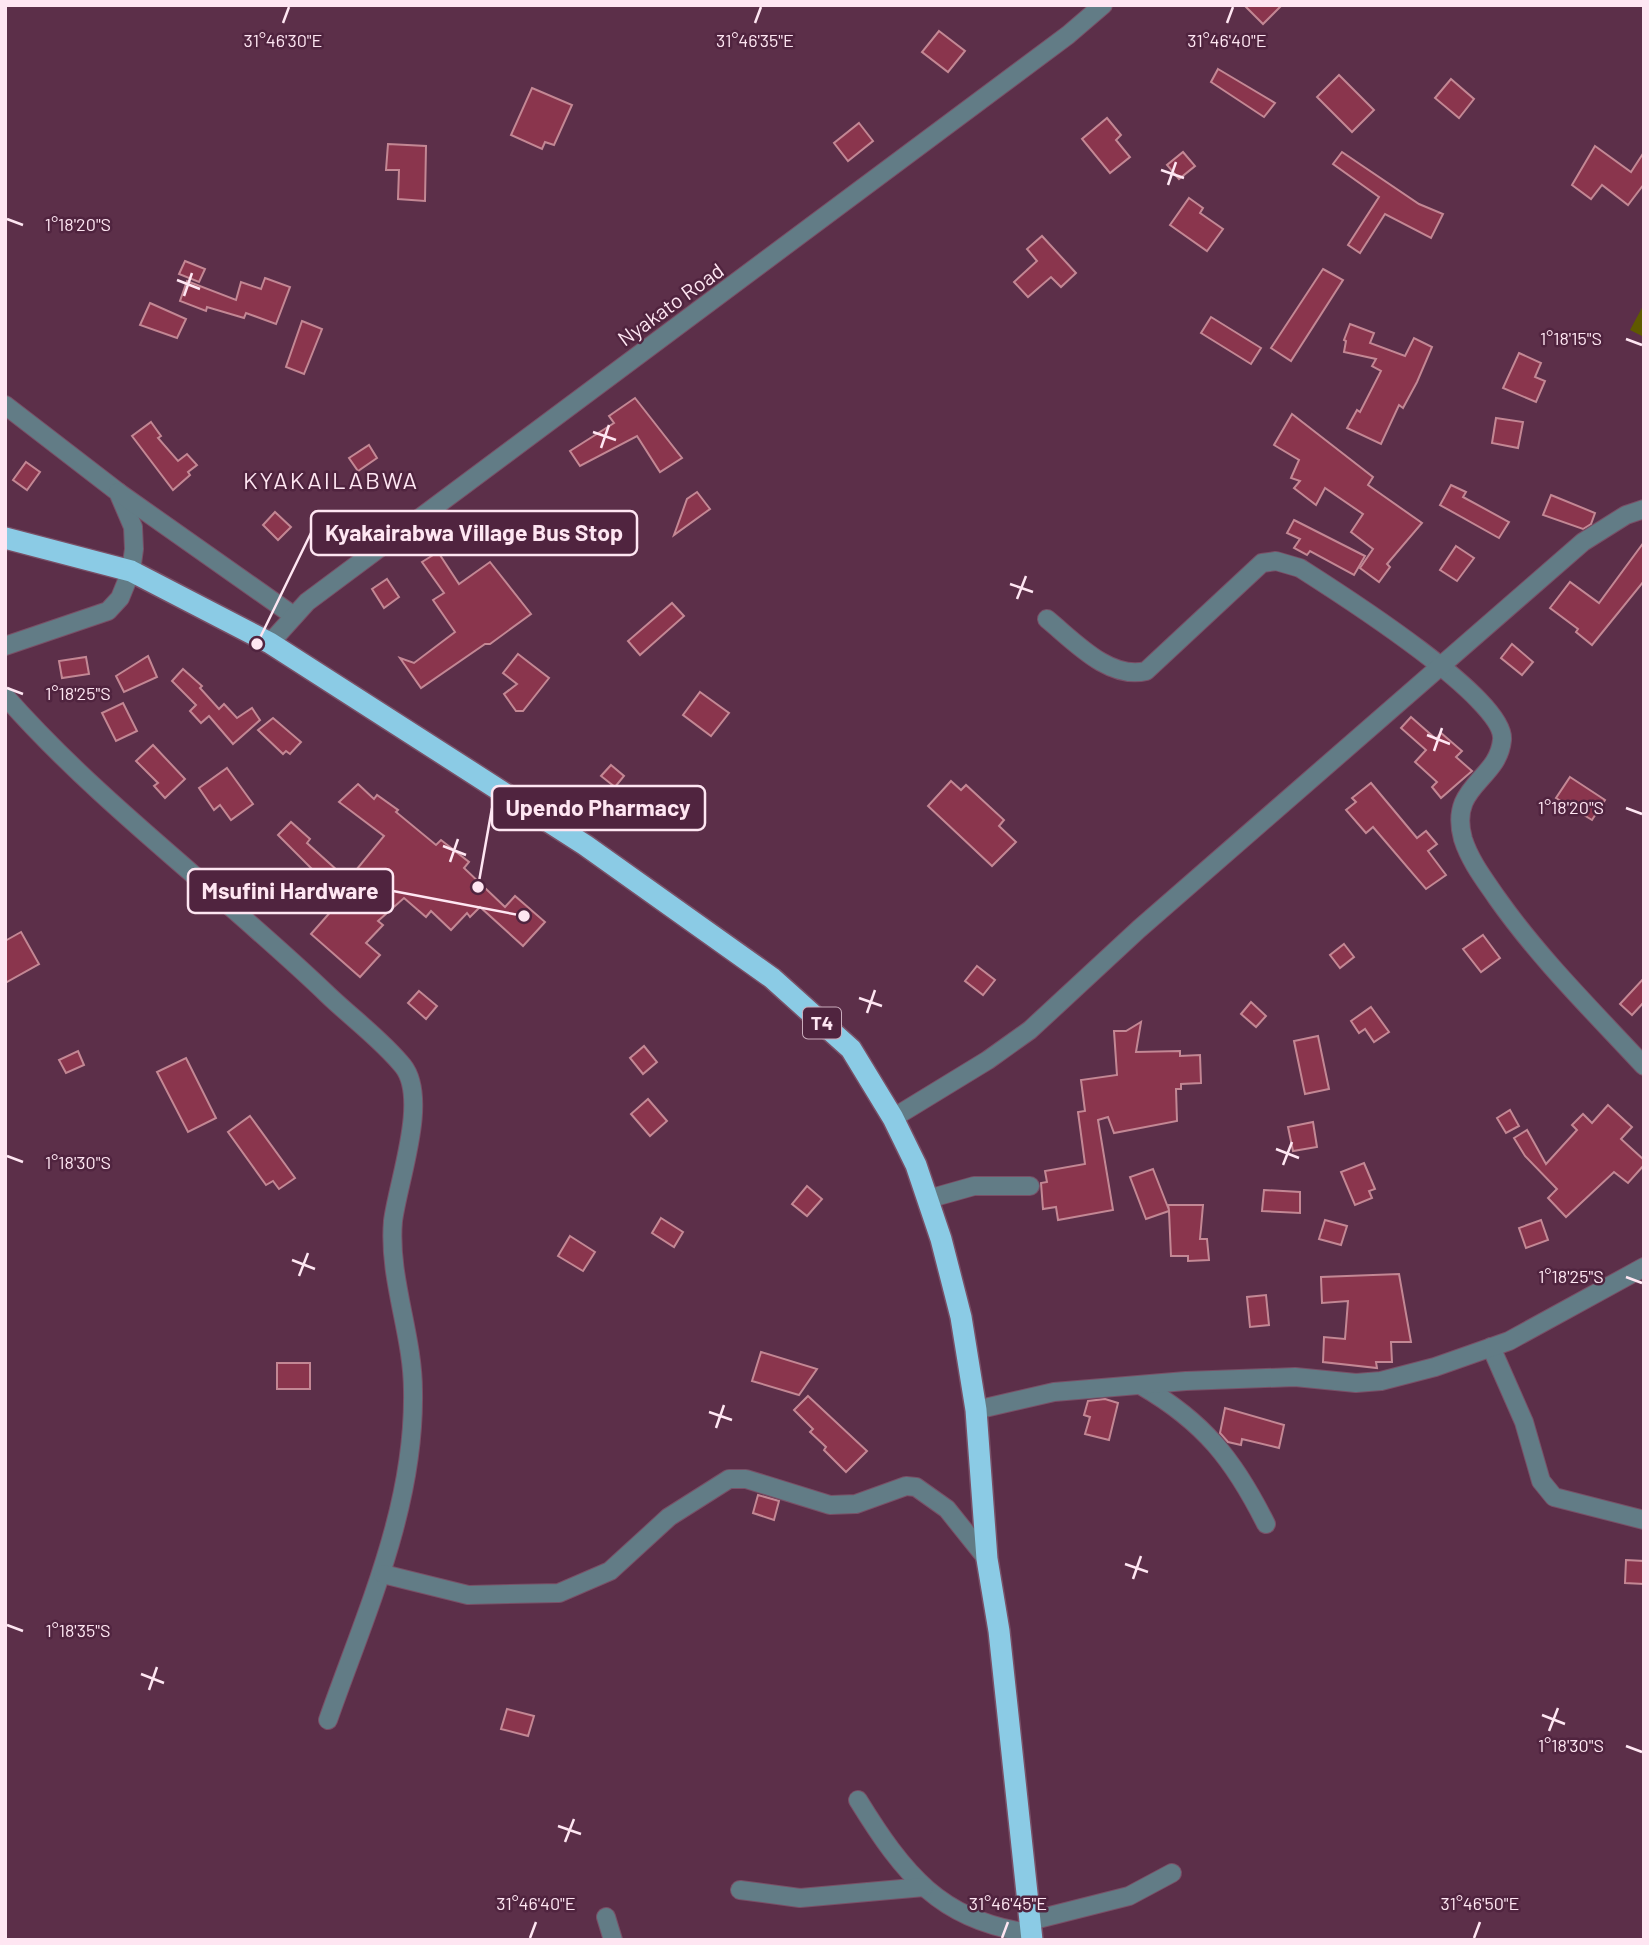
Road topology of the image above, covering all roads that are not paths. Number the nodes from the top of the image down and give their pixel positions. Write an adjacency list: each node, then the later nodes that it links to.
1 (1103, 5): 7 (street, Nyakato Road)
2 (5, 405): 3 (street)
3 (118, 492): 6 (street); 7 (street)
4 (1644, 509): 11 (street)
5 (5, 538): 6 (highway, T4)
6 (131, 571): 9 (highway, T4); 10 (street)
7 (294, 616): 9 (street, Nyakato Road)
8 (1047, 619): 11 (street)
9 (270, 643): 14 (highway, T4)
10 (5, 646)
11 (1441, 664): 13 (street); 14 (street)
12 (5, 696): 24 (street)
13 (1644, 1066)
14 (893, 1118): 16 (highway, T4)
15 (1030, 1186): 16 (street)
16 (928, 1199): 20 (highway, T4)
17 (1644, 1267): 18 (street)
18 (1491, 1347): 19 (street); 21 (street)
19 (1142, 1386): 20 (street); 22 (street)
20 (976, 1410): 23 (highway, T4)
21 (1644, 1520)
22 (1266, 1524)
23 (987, 1559): 24 (street); 31 (highway, T4)
24 (383, 1574): 25 (street)
25 (328, 1720)
26 (858, 1800): 28 (street)
27 (1172, 1873): 31 (street)
28 (924, 1887): 29 (street); 31 (street)
29 (740, 1890)
30 (606, 1917): 32 (street)
31 (1031, 1931)
32 (613, 1940)

